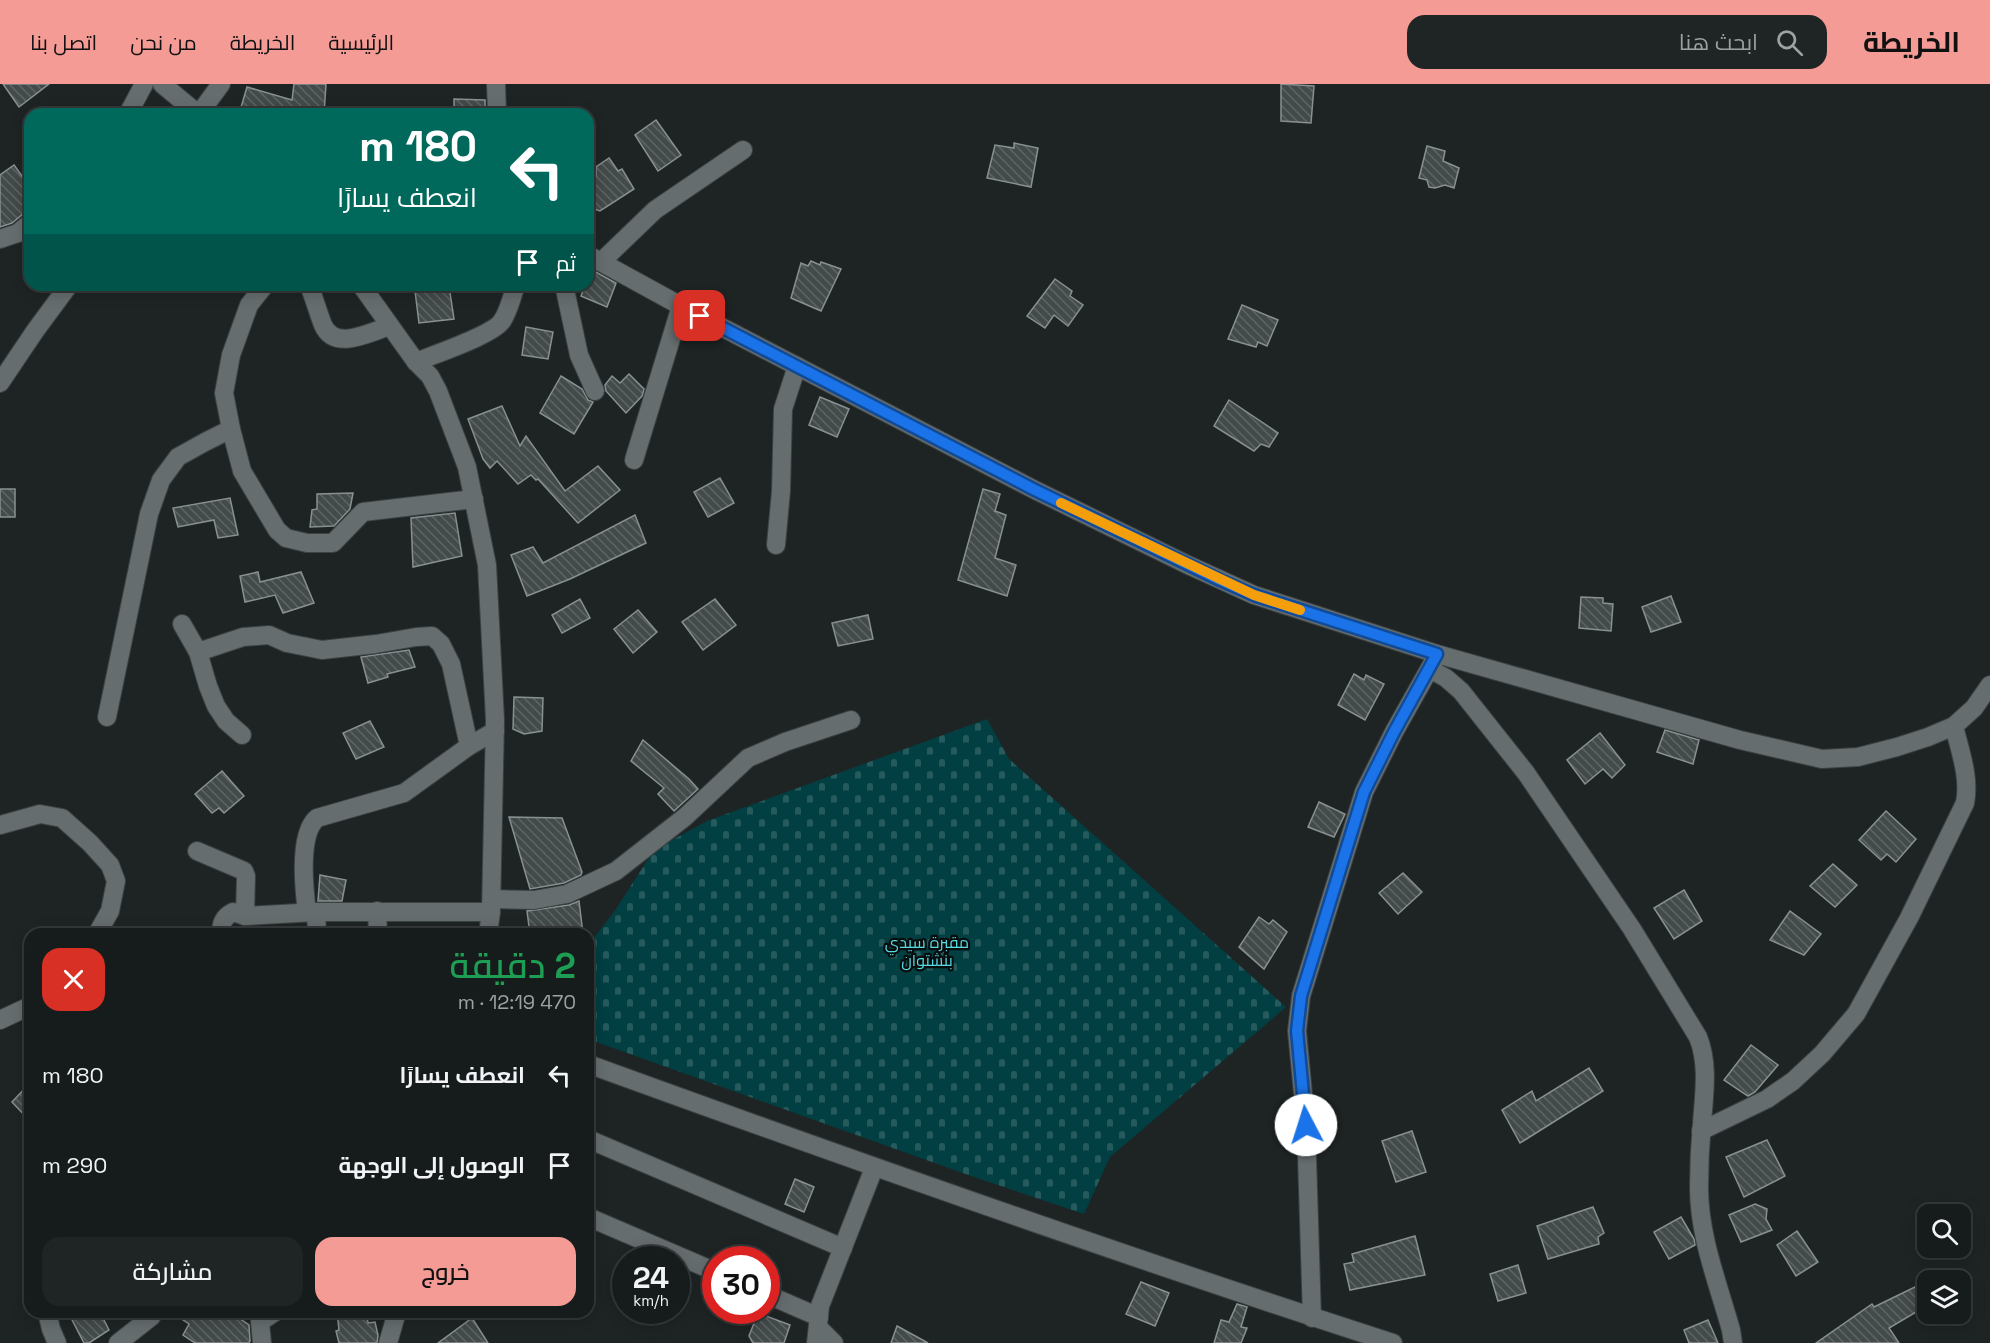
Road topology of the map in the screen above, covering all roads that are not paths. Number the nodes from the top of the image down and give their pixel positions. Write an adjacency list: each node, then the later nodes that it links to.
1 (144, 84): 5 (street)
2 (162, 84): 6 (street)
3 (221, 84): 7 (street)
4 (496, 84): 8 (street)
5 (131, 108)
6 (191, 108)
7 (203, 108)
8 (497, 108)
9 (743, 150): 12 (street)
10 (24, 228): 11 (street)
11 (0, 239)
12 (595, 258): 19 (street)
13 (64, 291): 23 (street)
14 (260, 291): 25 (street)
15 (311, 291): 20 (street)
16 (365, 291): 20 (street)
17 (514, 291): 21 (street)
18 (565, 291): 24 (street)
19 (681, 306): 22 (street); 26 (street)
20 (390, 326): 21 (street)
21 (416, 362): 27 (street)
22 (797, 366): 28 (street); 31 (street)
23 (0, 383)
24 (595, 391)
25 (231, 429): 27 (street); 33 (street)
26 (634, 460)
27 (474, 499): 36 (street)
28 (776, 544)
29 (182, 624): 30 (street)
30 (198, 652): 37 (street); 38 (street)
31 (1433, 662): 35 (street); 53 (street); 64 (street)
32 (1990, 684): 35 (street)
33 (107, 717)
34 (851, 720): 41 (street)
35 (1954, 726): 53 (street)
36 (495, 731): 38 (street); 41 (street)
37 (242, 735)
38 (469, 746): 43 (street)
39 (0, 825): 45 (street)
40 (197, 851): 44 (street)
41 (492, 905): 42 (street); 49 (street)
42 (377, 911): 43 (street); 48 (street)
43 (312, 912): 44 (street); 47 (street)
44 (245, 916): 46 (street)
45 (100, 928)
46 (222, 928)
47 (316, 928)
48 (378, 928)
49 (489, 928)
50 (24, 1009): 51 (street)
51 (0, 1020)
52 (594, 1066): 55 (street)
53 (1701, 1131): 72 (street)
54 (594, 1142): 57 (street)
55 (874, 1168): 57 (street); 64 (street)
56 (594, 1220): 58 (street)
57 (843, 1248): 65 (street)
58 (702, 1266)
59 (780, 1303): 65 (street)
60 (48, 1318): 66 (street)
61 (150, 1318): 67 (street)
62 (266, 1318): 68 (street)
63 (395, 1318): 69 (street)
64 (1312, 1318): 71 (street)
65 (818, 1329): 70 (street)
66 (57, 1343)
67 (118, 1343)
68 (262, 1343)
69 (388, 1343)
70 (834, 1343)
71 (1393, 1343)
72 (1733, 1343)

